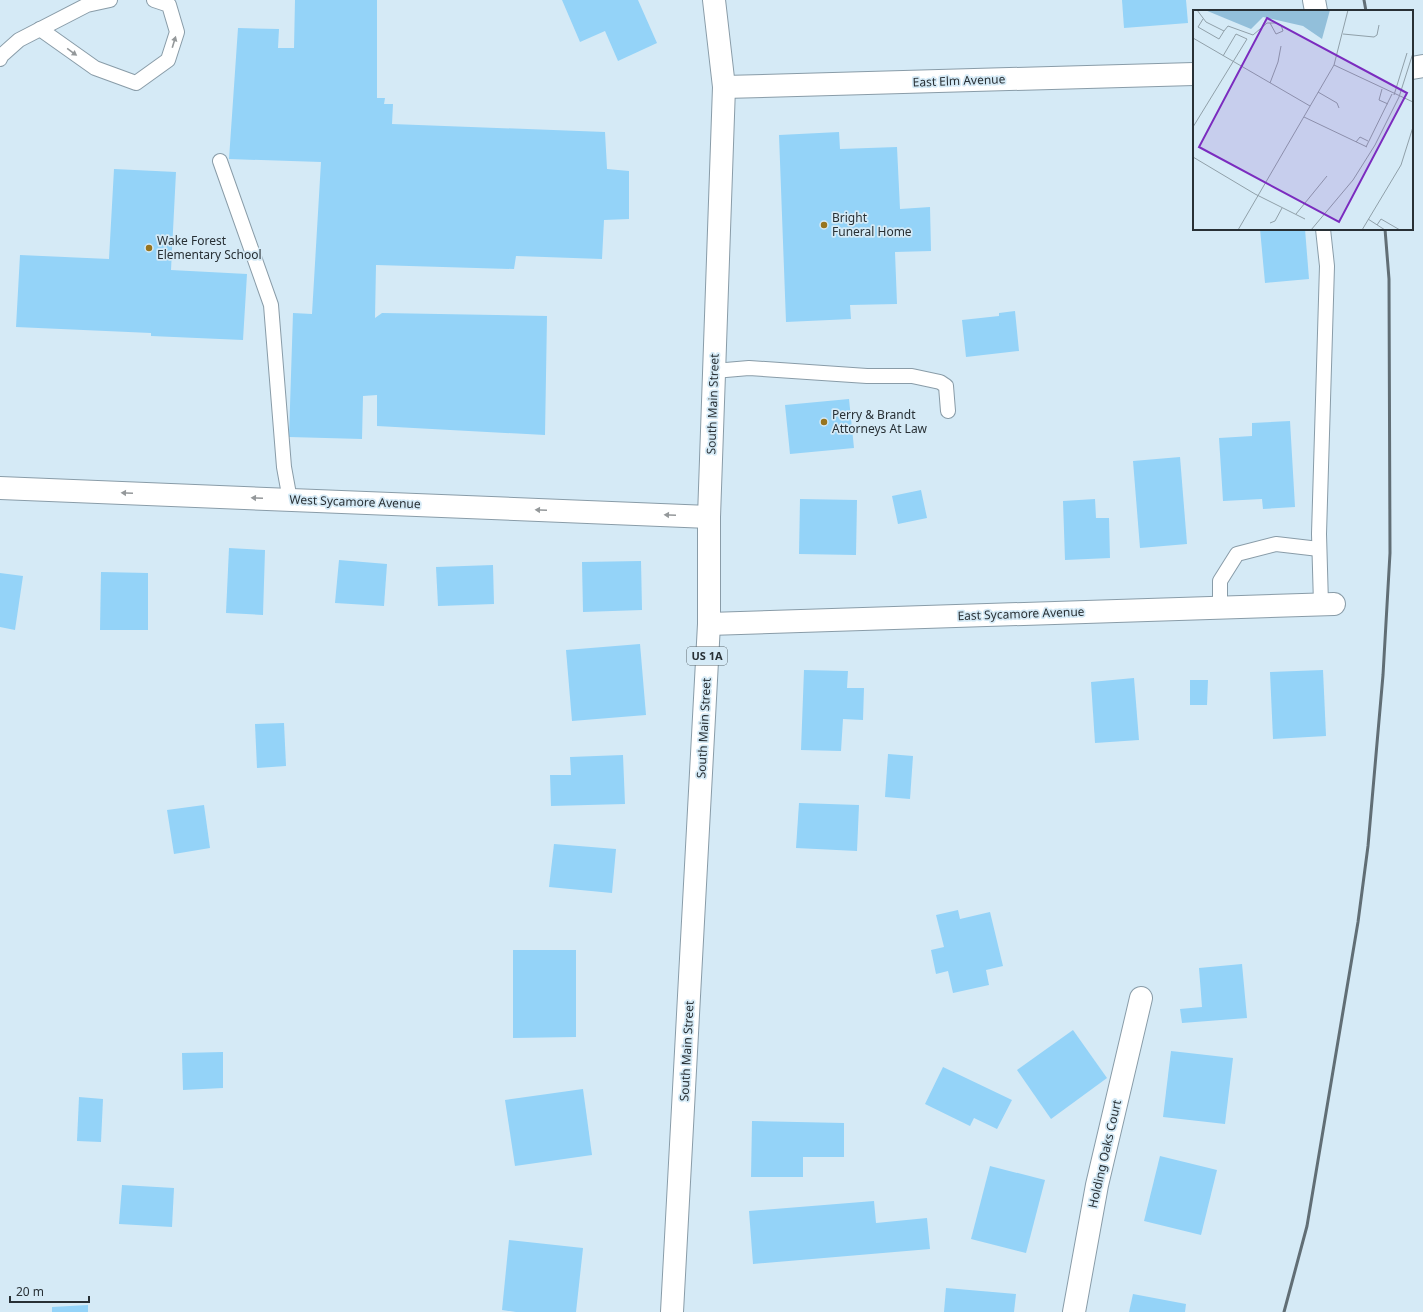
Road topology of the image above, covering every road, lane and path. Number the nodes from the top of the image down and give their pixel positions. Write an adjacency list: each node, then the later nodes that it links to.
1 (110, 0): 6 (lane)
2 (154, 0): 6 (lane, one-way to 2)
3 (714, 0): 11 (street, South Main Street / US 1A)
4 (1314, 0): 5 (street)
5 (1316, 10)
6 (40, 29): 7 (lane)
7 (0, 59)
8 (1423, 66): 9 (street)
9 (1413, 68)
10 (1193, 74): 11 (street, East Elm Avenue)
11 (724, 87): 14 (street, South Main Street / US 1A)
12 (220, 162): 17 (lane)
13 (1323, 230): 19 (lane)
14 (714, 371): 15 (lane); 18 (street, South Main Street / US 1A)
15 (948, 411)
16 (0, 488): 17 (street, West Sycamore Avenue, one-way to 16)
17 (290, 500): 18 (street, West Sycamore Avenue, one-way to 17)
18 (709, 516): 22 (street, South Main Street / US 1A)
19 (1319, 549): 20 (lane); 21 (lane)
20 (1327, 604): 21 (street, East Sycamore Avenue)
21 (1220, 608): 22 (street, East Sycamore Avenue)
22 (709, 624): 24 (street, South Main Street / US 1A)
23 (1141, 998): 25 (street, Holding Oaks Court)
24 (672, 1312)
25 (1074, 1312)

